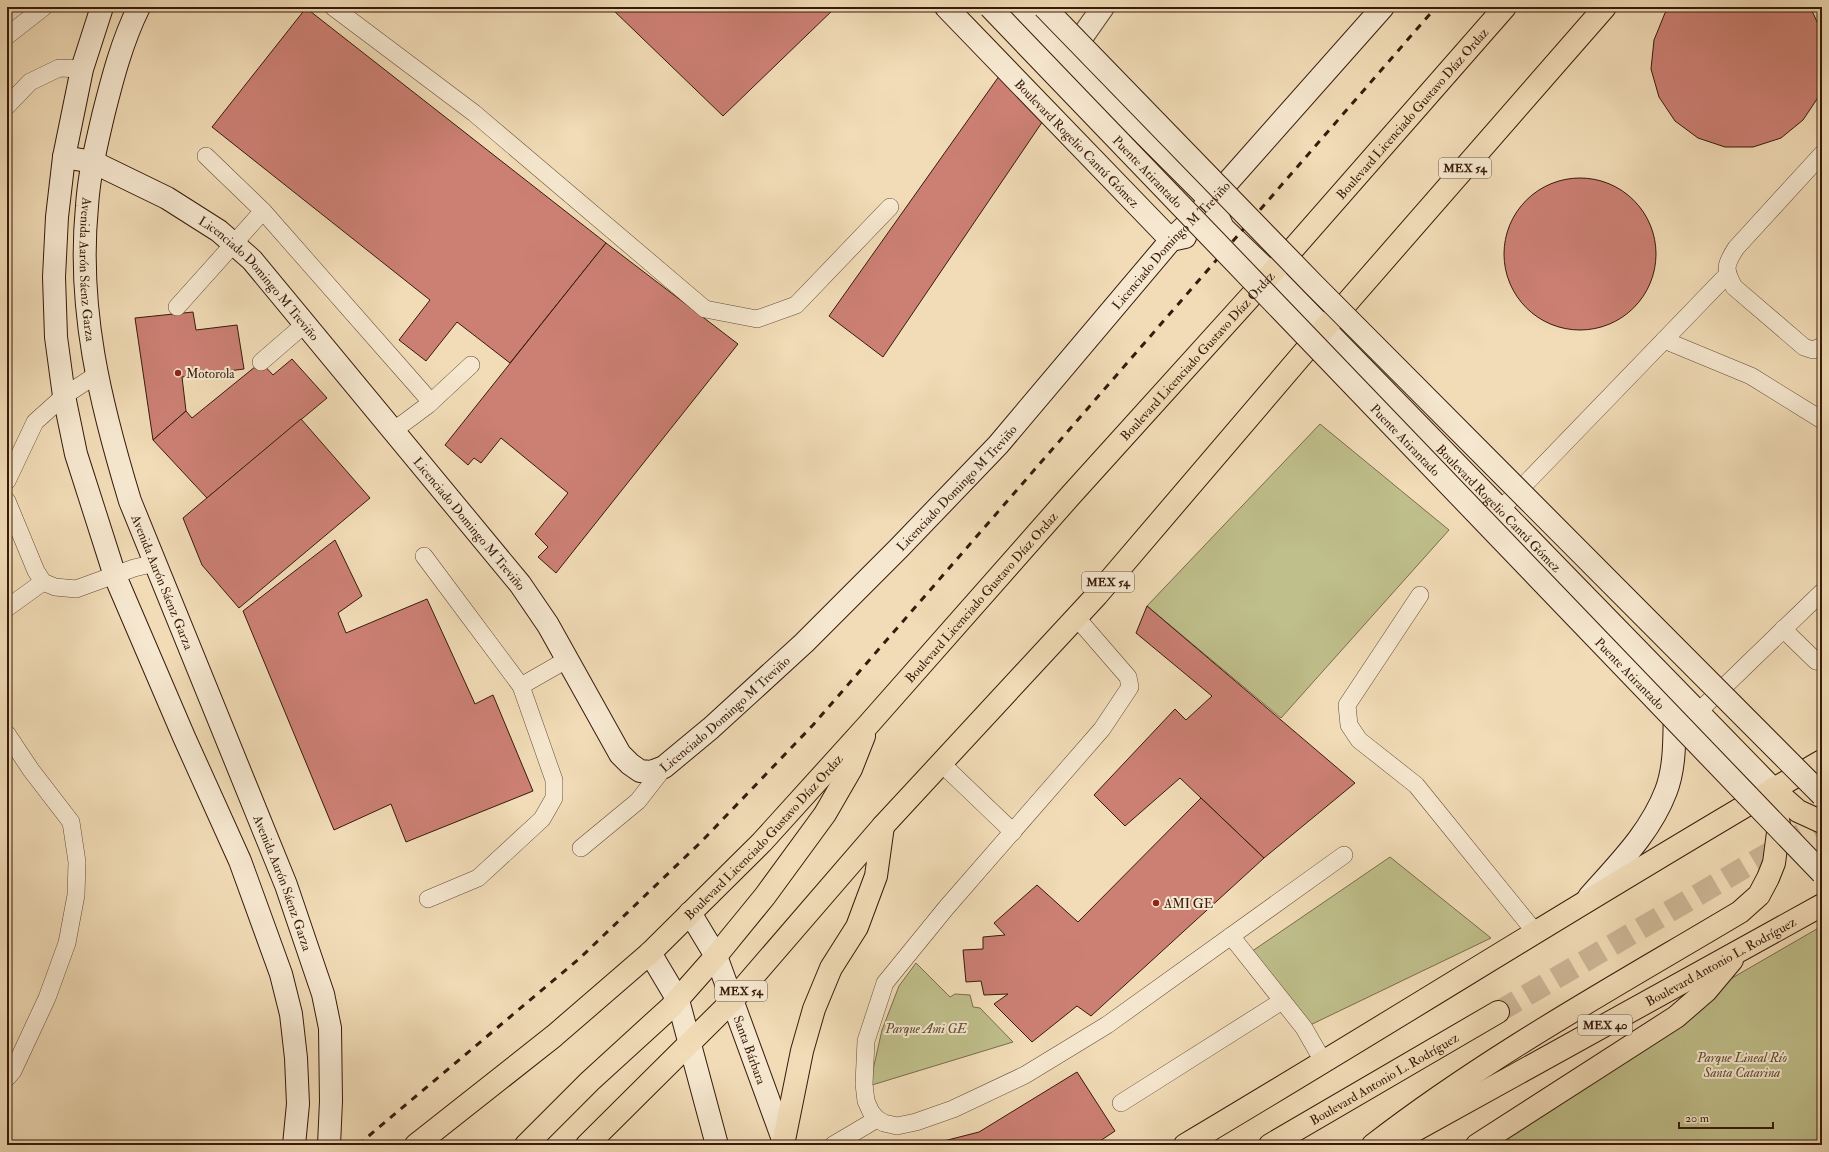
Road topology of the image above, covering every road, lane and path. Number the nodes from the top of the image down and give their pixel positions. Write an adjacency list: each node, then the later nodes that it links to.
1 (44, 7): 13 (lane)
2 (102, 7): 15 (main road)
3 (139, 7): 20 (main road, Avenida Aarón Sáenz Garza)
4 (333, 7): 22 (lane)
5 (946, 7): 25 (main road, Boulevard Rogelio Cantú Gómez)
6 (990, 7): 70 (main road, Puente Atirantado, bridge)
7 (1017, 7): 14 (main road, Boulevard Rogelio Cantú Gómez)
8 (1044, 7): 64 (main road, bridge)
9 (1103, 7): 14 (main road)
10 (1383, 7): 21 (main road, Licenciado Domingo M Treviño)
11 (1505, 7): 27 (main road, Boulevard Licenciado Gustavo Díaz Ordaz)
12 (1605, 7): 31 (main road, MEX 54)
13 (7, 36)
14 (1067, 59): 21 (main road, Boulevard Rogelio Cantú Gómez)
15 (82, 69): 16 (lane); 19 (main road)
16 (7, 106)
17 (1822, 154): 28 (lane)
18 (206, 156): 23 (lane)
19 (64, 157): 20 (main road, Licenciado Domingo M Treviño); 37 (main road)
20 (93, 162): 26 (main road, Licenciado Domingo M Treviño); 36 (main road, Avenida Aarón Sáenz Garza)
21 (1211, 200): 24 (main road, Boulevard Rogelio Cantú Gómez); 25 (main road, Licenciado Domingo M Treviño)
22 (890, 207)
23 (263, 211): 26 (lane); 38 (lane)
24 (1223, 228): 25 (main road); 27 (main road, Boulevard Rogelio Cantú Gómez)
25 (1171, 240): 62 (main road, Licenciado Domingo M Treviño)
26 (233, 243): 29 (lane); 30 (main road, Licenciado Domingo M Treviño)
27 (1271, 274): 31 (main road, Boulevard Rogelio Cantú Gómez); 58 (main road, Boulevard Licenciado Gustavo Díaz Ordaz)
28 (1727, 275): 32 (lane); 33 (lane)
29 (177, 307)
30 (306, 324): 34 (lane); 40 (main road, Licenciado Domingo M Treviño)
31 (1324, 329): 43 (main road, Boulevard Rogelio Cantú Gómez); 51 (main road, MEX 54)
32 (1664, 340): 39 (lane); 43 (lane)
33 (1822, 346)
34 (262, 362)
35 (471, 365): 38 (lane)
36 (96, 374): 37 (lane); 45 (main road, Avenida Aarón Sáenz Garza)
37 (64, 396): 41 (lane); 46 (main road)
38 (431, 402): 40 (lane)
39 (1822, 420)
40 (393, 431): 53 (main road, Licenciado Domingo M Treviño)
41 (7, 481)
42 (7, 501): 47 (lane)
43 (1500, 510): 56 (main road, Boulevard Rogelio Cantú Gómez)
44 (424, 556): 55 (lane)
45 (155, 563): 46 (lane); 91 (main road, Avenida Aarón Sáenz Garza)
46 (115, 576): 47 (lane); 90 (main road)
47 (42, 582): 50 (lane)
48 (1822, 592): 52 (lane)
49 (1420, 595): 75 (lane)
50 (7, 608)
51 (1076, 617): 61 (main road, MEX 54); 67 (lane)
52 (1783, 629): 54 (lane); 57 (lane)
53 (568, 659): 55 (lane); 62 (main road, Licenciado Domingo M Treviño)
54 (1822, 662)
55 (521, 686): 71 (lane)
56 (1675, 689): 57 (main road, Boulevard Rogelio Cantú Gómez); 72 (main road)
57 (1698, 712): 63 (main road, Boulevard Rogelio Cantú Gómez)
58 (868, 725): 74 (main road, Boulevard Licenciado Gustavo Díaz Ordaz); 79 (main road)
59 (7, 734): 86 (lane)
60 (1822, 761): 63 (main road)
61 (942, 764): 66 (main road, MEX 54); 67 (lane)
62 (666, 765): 68 (lane)
63 (1773, 789): 65 (main road); 72 (main road); 99 (main road)
64 (1822, 796)
65 (1822, 822)
66 (883, 826): 81 (main road, MEX 54); 89 (main road)
67 (1013, 832): 88 (lane)
68 (581, 848)
69 (1344, 855): 76 (lane)
70 (1822, 873)
71 (428, 899)
72 (1582, 904): 75 (main road)
73 (1822, 905): 77 (main road, Boulevard Antonio L. Rodríguez / MEX 40)
74 (690, 913): 78 (main road, Boulevard Licenciado Gustavo Díaz Ordaz); 79 (main road, Santa Bárbara)
75 (1536, 933): 85 (main road)
76 (1231, 936): 82 (lane); 88 (lane)
77 (1741, 950): 100 (main road, Boulevard Antonio L. Rodríguez / MEX 40); 101 (main road)
78 (650, 953): 80 (main road); 92 (main road, Boulevard Licenciado Gustavo Díaz Ordaz)
79 (716, 956): 80 (main road); 81 (main road, Santa Bárbara)
80 (678, 1000): 84 (main road); 93 (main road)
81 (732, 1001): 84 (main road, MEX 54); 89 (main road, Santa Bárbara)
82 (1282, 1001): 85 (lane); 87 (lane)
83 (1498, 1012): 98 (main road, Boulevard Antonio L. Rodríguez)
84 (690, 1043): 94 (main road, MEX 54); 95 (main road)
85 (1324, 1063): 97 (main road)
86 (7, 1078)
87 (1121, 1103)
88 (877, 1120): 96 (lane)
89 (785, 1143)
90 (294, 1145)
91 (329, 1145)
92 (416, 1145)
93 (526, 1145)
94 (587, 1145)
95 (717, 1145)
96 (833, 1145)
97 (1185, 1145)
98 (1270, 1145)
99 (1373, 1145)
100 (1388, 1145)
101 (1477, 1145)

